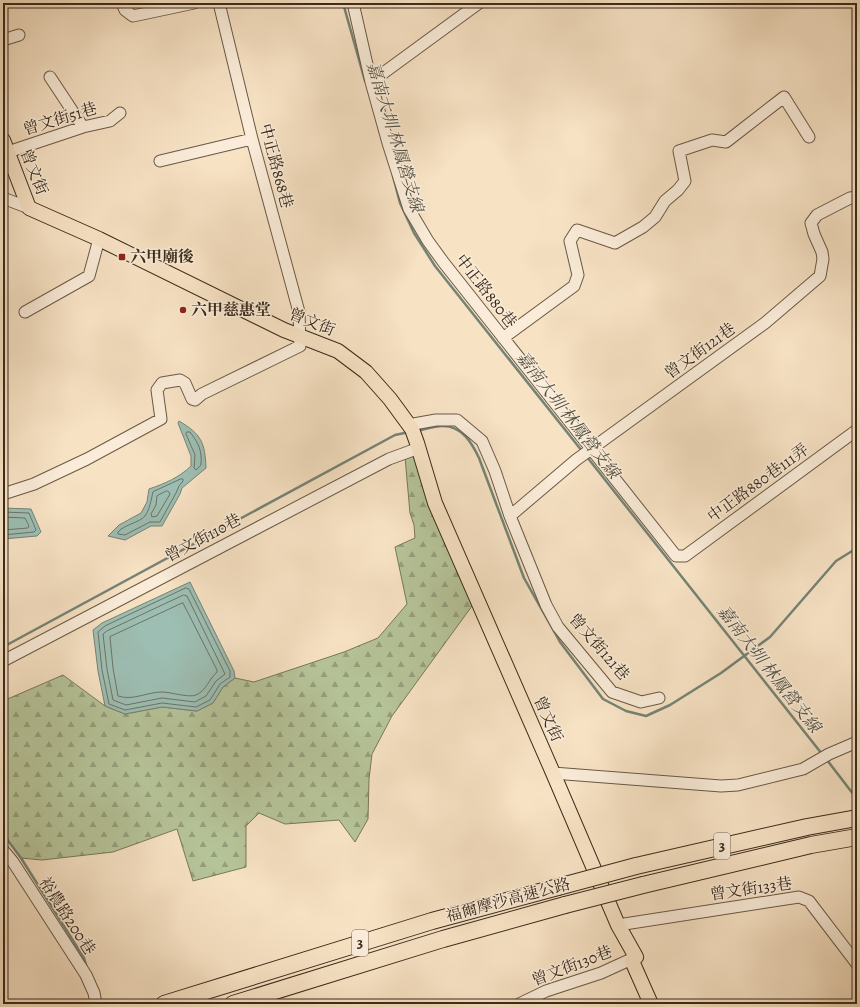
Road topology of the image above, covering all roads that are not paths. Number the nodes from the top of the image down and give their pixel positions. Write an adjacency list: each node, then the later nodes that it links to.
1 (122, 3): 2 (street)
2 (194, 3)
3 (219, 3): 13 (street, 中正路868巷)
4 (353, 3): 9 (street, 中正路880巷)
5 (479, 3): 9 (street)
6 (19, 35): 7 (street)
7 (3, 40)
8 (50, 77): 11 (street)
9 (371, 82): 22 (street, 中正路880巷)
10 (120, 113): 11 (street, 曾文街51巷)
11 (83, 127): 14 (street, 曾文街51巷)
12 (810, 137): 22 (street)
13 (252, 139): 15 (street); 21 (street, 中正路868巷)
14 (5, 146): 18 (main road, 曾文街)
15 (160, 161)
16 (857, 197): 26 (street, 曾文街121巷)
17 (3, 198): 18 (street)
18 (29, 208): 19 (main road, 曾文街)
19 (98, 239): 20 (street); 21 (main road, 曾文街)
20 (25, 312)
21 (300, 337): 23 (main road, 曾文街); 27 (street)
22 (503, 338): 26 (street, 中正路880巷)
23 (408, 425): 25 (main road, 曾文街); 28 (street, 曾文街121巷)
24 (857, 430): 29 (street, 中正路880巷111弄)
25 (418, 445): 30 (street, 曾文街110巷); 33 (main road, 曾文街)
26 (589, 450): 28 (street, 曾文街121巷); 29 (street, 中正路880巷)
27 (3, 494)
28 (510, 516): 31 (street, 曾文街121巷)
29 (676, 556)
30 (3, 661)
31 (659, 698)
32 (857, 742): 33 (street)
33 (553, 773): 37 (main road, 曾文街)
34 (857, 818): 41 (highway, 福爾摩沙高速公路 / 3, bridge)
35 (857, 837): 42 (highway, 福爾摩沙高速公路 / 3, bridge)
36 (3, 850): 40 (street, 裕農路200巷)
37 (618, 925): 38 (main road, 曾文街); 39 (street, 曾文街133巷)
38 (636, 958): 43 (street, 曾文街130巷); 44 (main road, 曾文街)
39 (857, 964)
40 (96, 1004)
41 (164, 1004)
42 (233, 1004)
43 (520, 1004)
44 (651, 1004)

